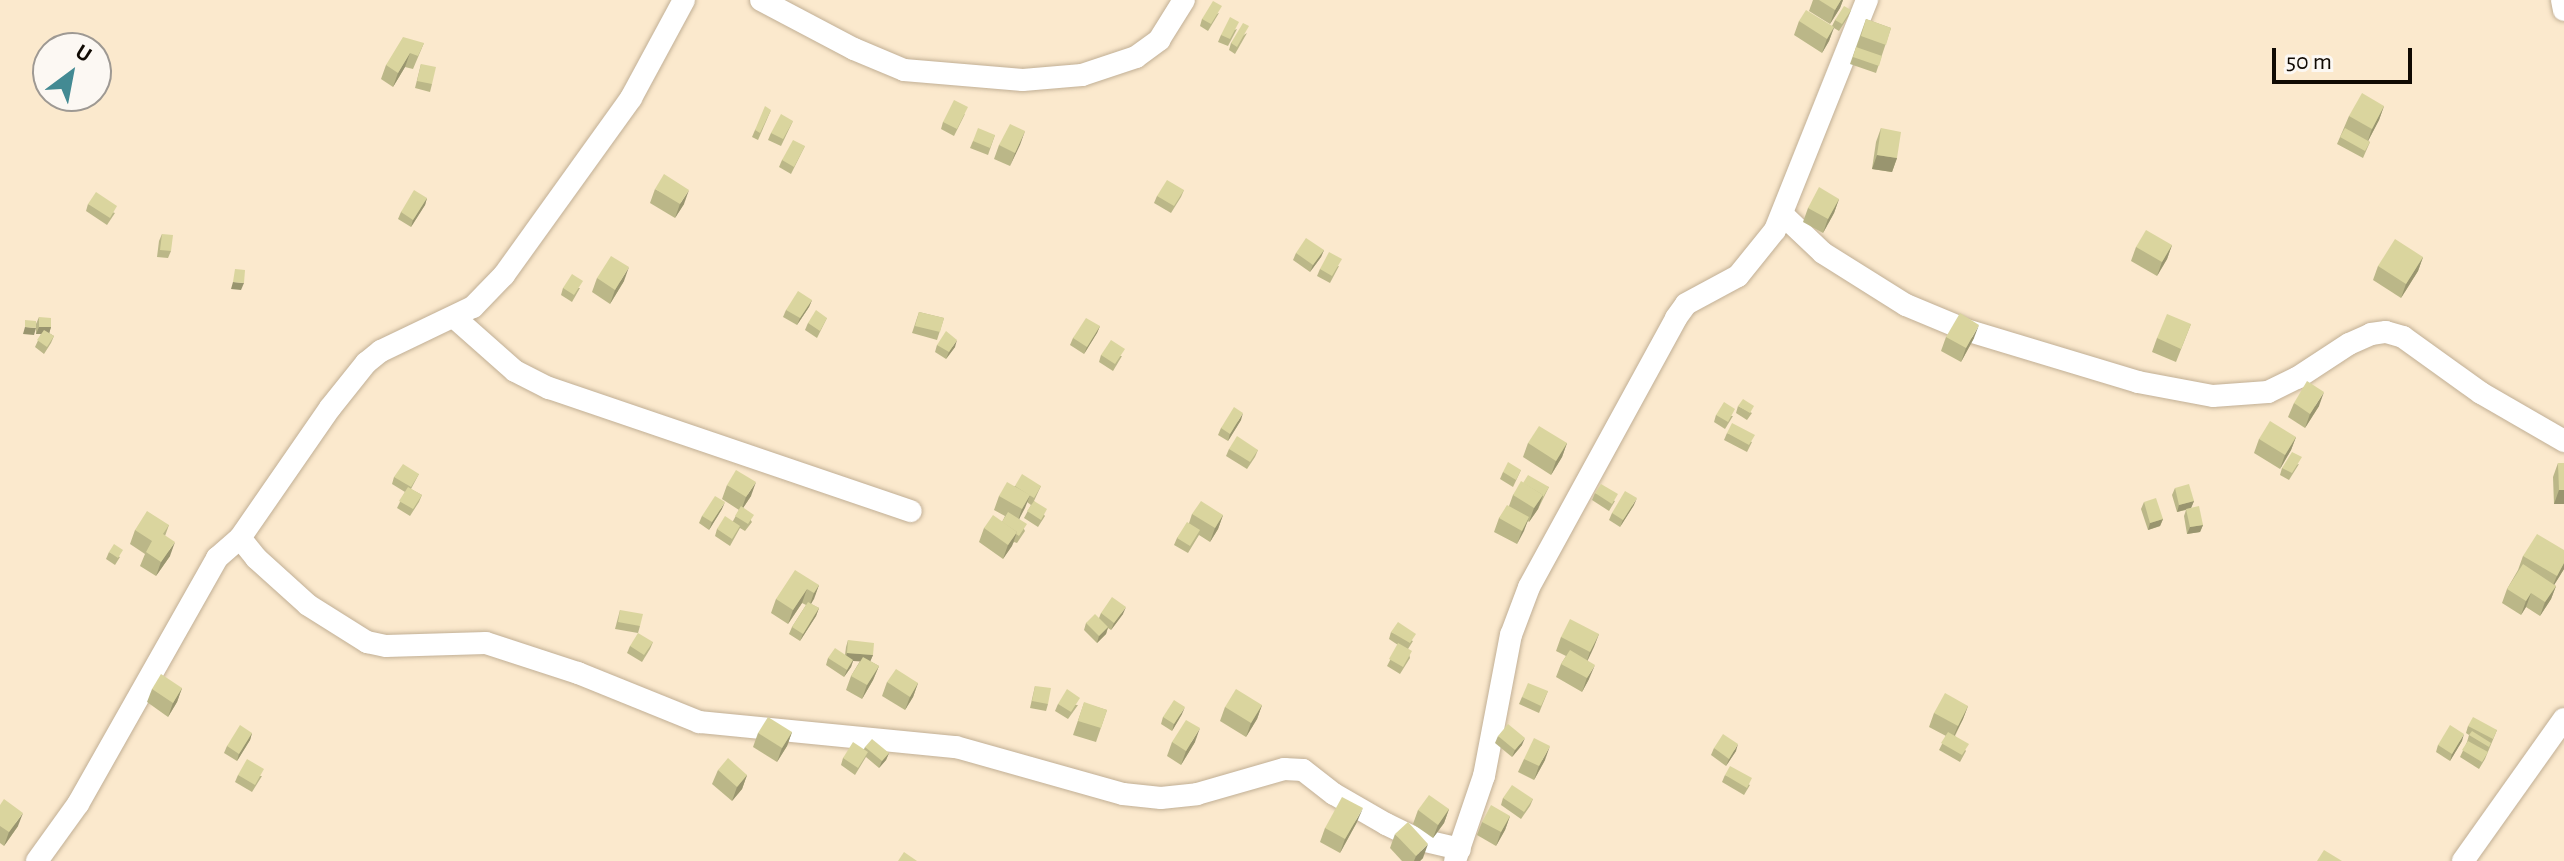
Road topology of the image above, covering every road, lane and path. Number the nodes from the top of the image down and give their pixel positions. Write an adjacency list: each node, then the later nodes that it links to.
1 (684, 0): 8 (street)
2 (761, 0): 3 (street)
3 (1184, 0)
4 (2562, 0): 6 (street)
5 (1865, 1): 7 (street)
6 (2564, 10)
7 (1783, 215): 9 (street); 13 (street)
8 (455, 318): 10 (street); 11 (street)
9 (2564, 441)
10 (911, 511)
11 (240, 538): 13 (street); 14 (street)
12 (2564, 719): 15 (street)
13 (1457, 855)
14 (37, 861)
15 (2463, 861)

